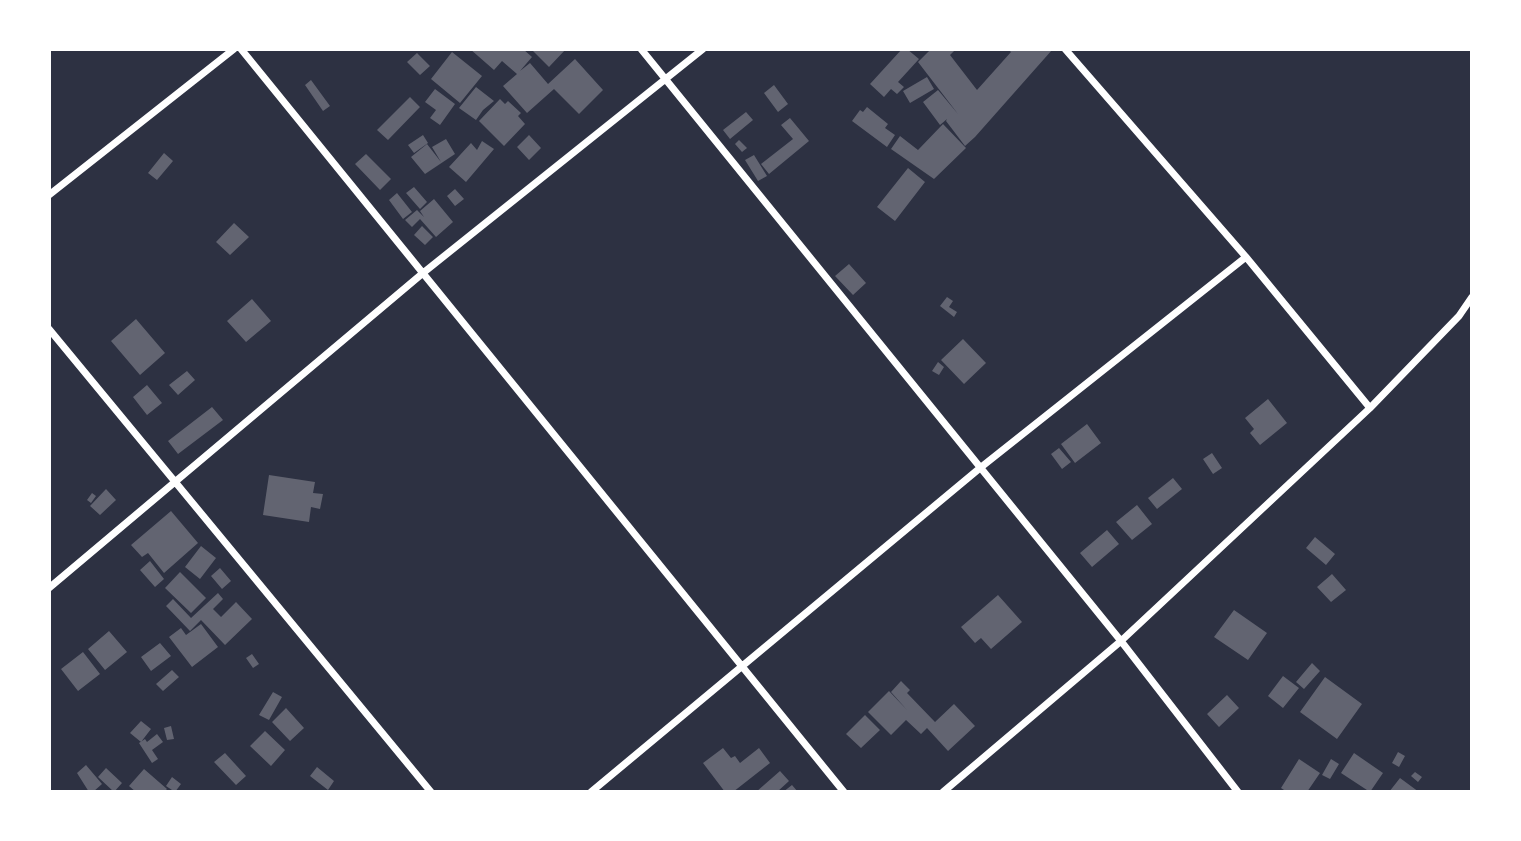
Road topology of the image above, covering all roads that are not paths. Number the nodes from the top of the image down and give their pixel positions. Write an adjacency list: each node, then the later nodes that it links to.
1 (234, 49): 7 (street)
2 (241, 49): 9 (street)
3 (641, 49): 6 (street)
4 (704, 49): 6 (street)
5 (1065, 49): 8 (street)
6 (666, 79): 9 (street); 13 (street)
7 (49, 195)
8 (1247, 257): 12 (street); 13 (street)
9 (423, 273): 14 (street); 17 (street)
10 (1472, 297): 12 (street)
11 (49, 329): 14 (street)
12 (1370, 408): 16 (street)
13 (980, 468): 16 (street); 17 (street)
14 (176, 482): 15 (street); 18 (street)
15 (49, 588)
16 (1121, 641): 21 (street); 22 (street)
17 (744, 667): 19 (street); 20 (street)
18 (431, 792)
19 (591, 792)
20 (844, 792)
21 (943, 792)
22 (1238, 792)

